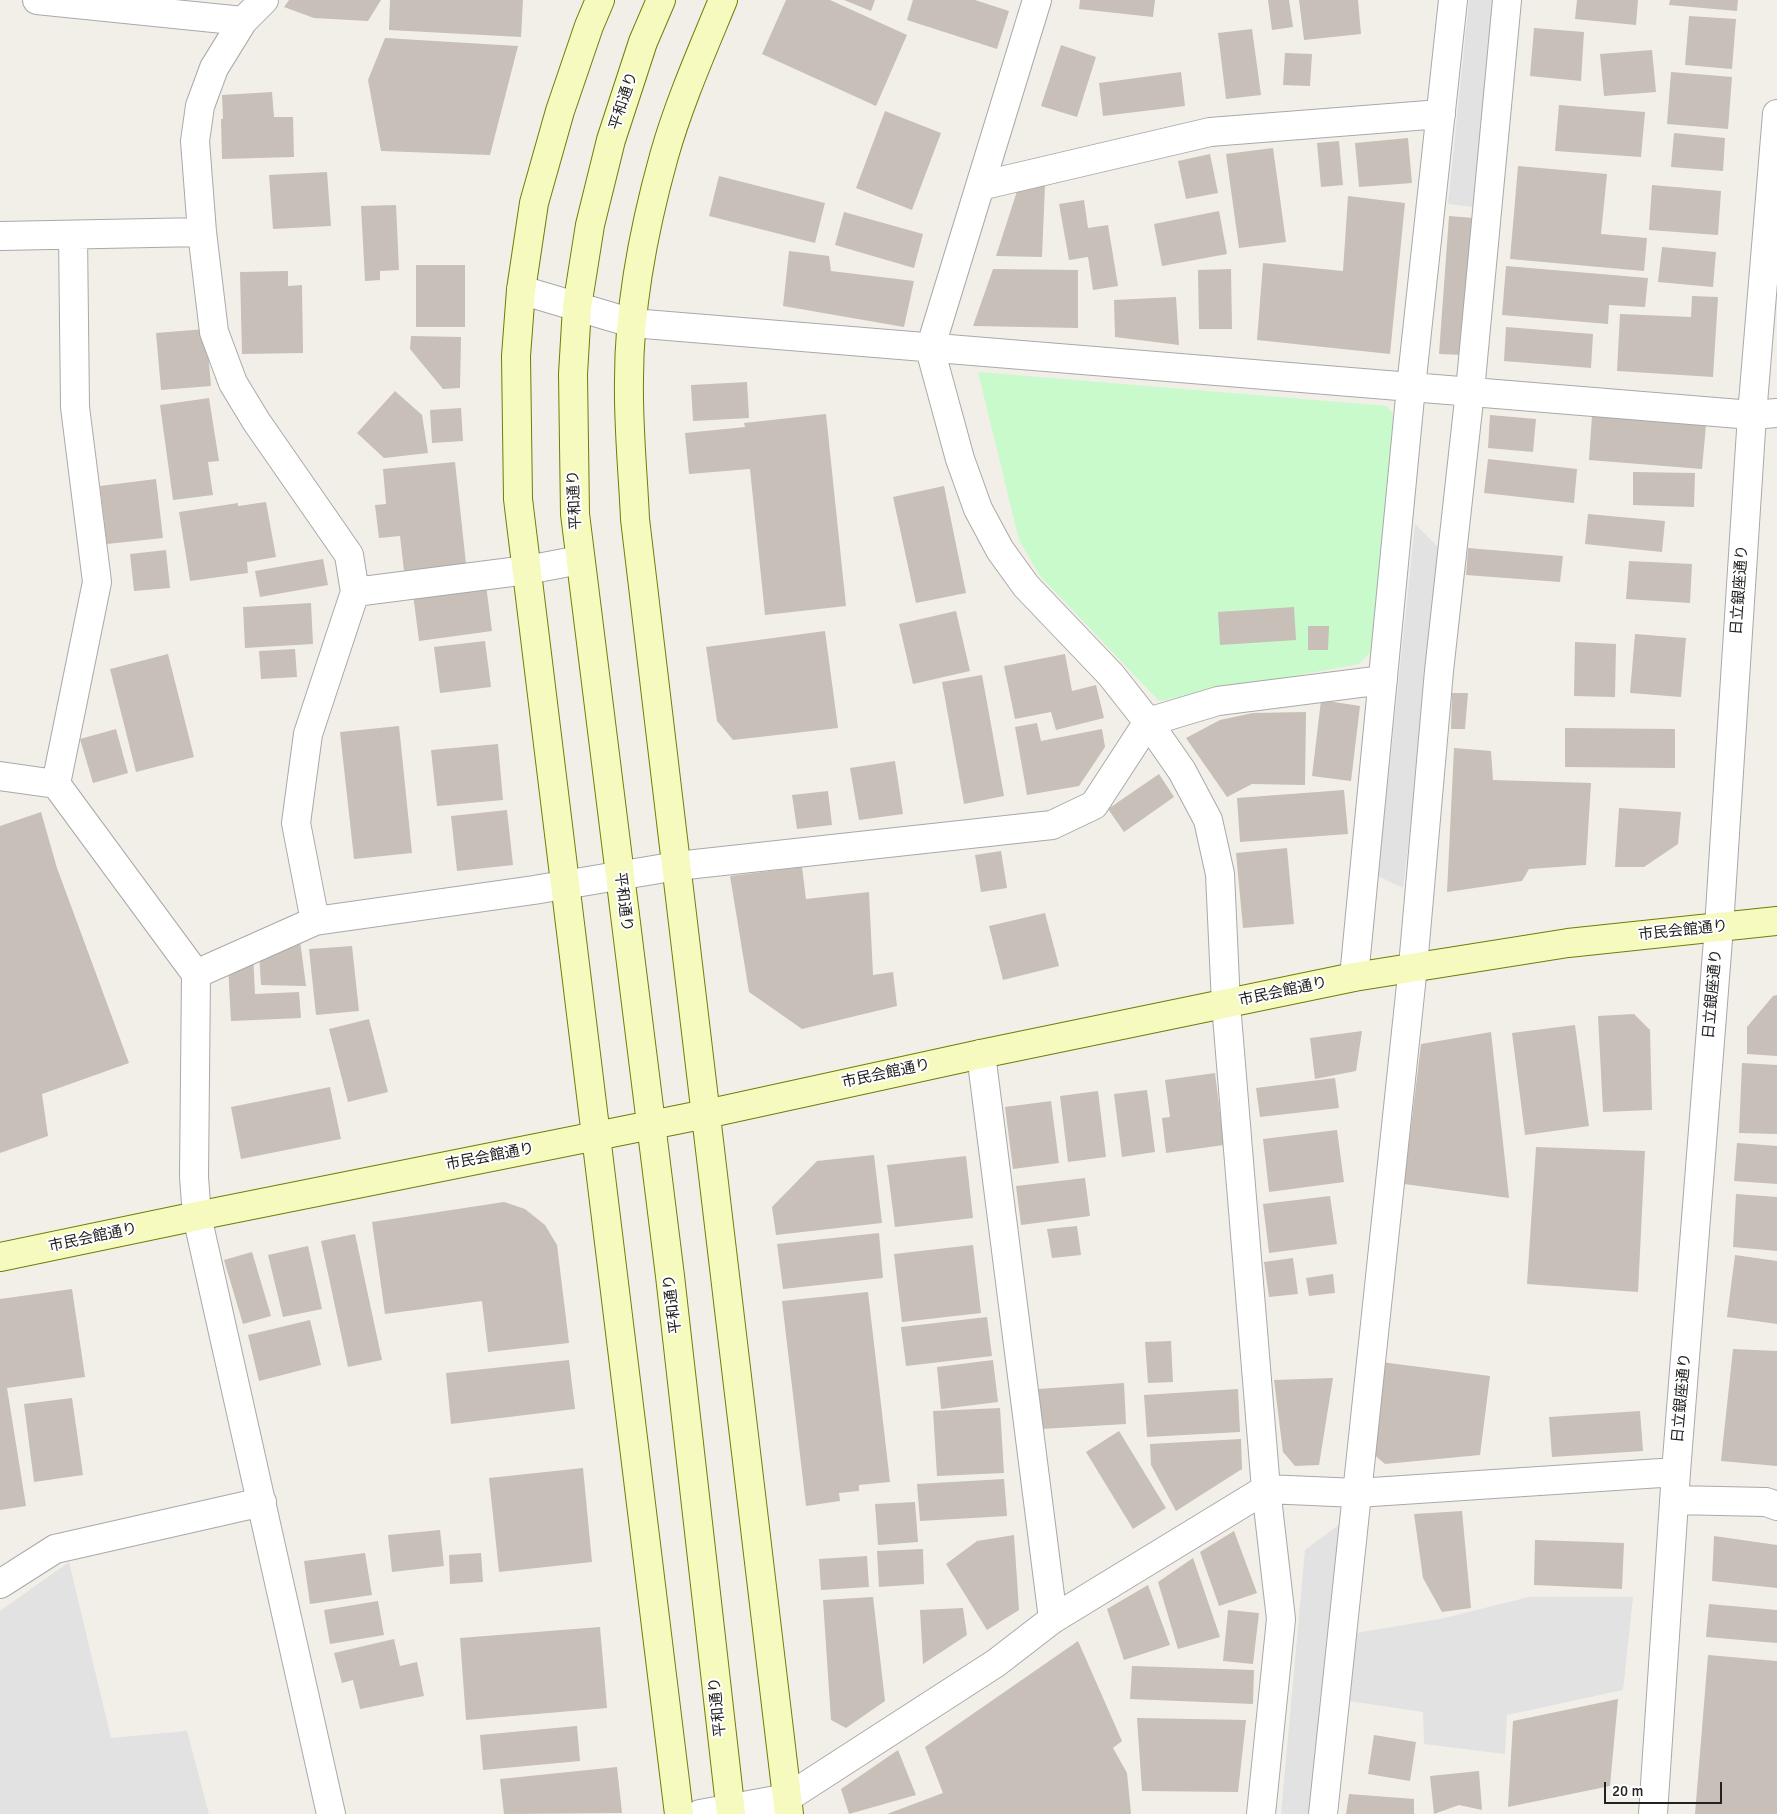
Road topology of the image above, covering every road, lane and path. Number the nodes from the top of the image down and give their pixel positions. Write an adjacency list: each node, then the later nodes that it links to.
1 (38, 0): 9 (street)
2 (264, 0): 9 (street)
3 (600, 0): 16 (main road)
4 (661, 0): 17 (main road, 平和通り)
5 (722, 0): 18 (main road)
6 (1037, 0): 12 (street)
7 (1453, 0): 10 (street)
8 (1507, 0): 21 (street)
9 (244, 21): 13 (street)
10 (1441, 114): 12 (street); 20 (street)
11 (1777, 114): 22 (street, 日立銀座通り)
12 (980, 186): 19 (street)
13 (202, 232): 14 (street); 25 (street)
14 (74, 235): 15 (street); 29 (street)
15 (0, 236)
16 (521, 290): 17 (street); 24 (main road)
17 (577, 307): 18 (street); 23 (main road, 平和通り)
18 (632, 323): 19 (street); 30 (main road)
19 (930, 349): 20 (street); 27 (street)
20 (1411, 387): 21 (street); 26 (street)
21 (1470, 391): 22 (street); 36 (street)
22 (1764, 414): 35 (street, 日立銀座通り)
23 (580, 560): 24 (street); 31 (main road, 平和通り)
24 (527, 570): 25 (street); 32 (main road)
25 (355, 592): 33 (street)
26 (1383, 680): 27 (street); 38 (street)
27 (1148, 722): 30 (street); 39 (street)
28 (0, 776): 29 (street)
29 (56, 784): 37 (street)
30 (677, 866): 31 (street); 41 (main road)
31 (620, 876): 32 (street); 42 (main road, 平和通り)
32 (566, 885): 33 (street); 43 (main road)
33 (315, 921): 37 (street)
34 (1777, 921): 35 (main road, 市民会館通り)
35 (1719, 927): 36 (main road, 市民会館通り); 46 (street, 日立銀座通り)
36 (1413, 966): 38 (main road, 市民会館通り); 48 (street)
37 (196, 974): 44 (street)
38 (1354, 976): 39 (main road, 市民会館通り)
39 (1226, 1004): 40 (main road, 市民会館通り); 47 (street)
40 (981, 1054): 41 (main road, 市民会館通り); 53 (street)
41 (706, 1114): 42 (main road, 市民会館通り); 54 (main road)
42 (651, 1125): 43 (main road, 市民会館通り); 55 (main road, 平和通り)
43 (597, 1136): 44 (main road, 市民会館通り); 57 (main road)
44 (197, 1216): 45 (main road, 市民会館通り); 50 (street)
45 (0, 1257)
46 (1676, 1472): 48 (street); 49 (street, 日立銀座通り)
47 (1266, 1489): 48 (street); 53 (street); 59 (street)
48 (1357, 1493): 60 (street)
49 (1674, 1500): 51 (street); 61 (street, 日立銀座通り)
50 (262, 1502): 52 (street); 56 (street)
51 (1777, 1506)
52 (0, 1584)
53 (1053, 1619): 54 (street)
54 (788, 1806): 55 (street)
55 (730, 1812): 58 (street)
56 (331, 1814)
57 (679, 1814)
58 (700, 1814)
59 (1261, 1814)
60 (1323, 1814)
61 (1653, 1814)

